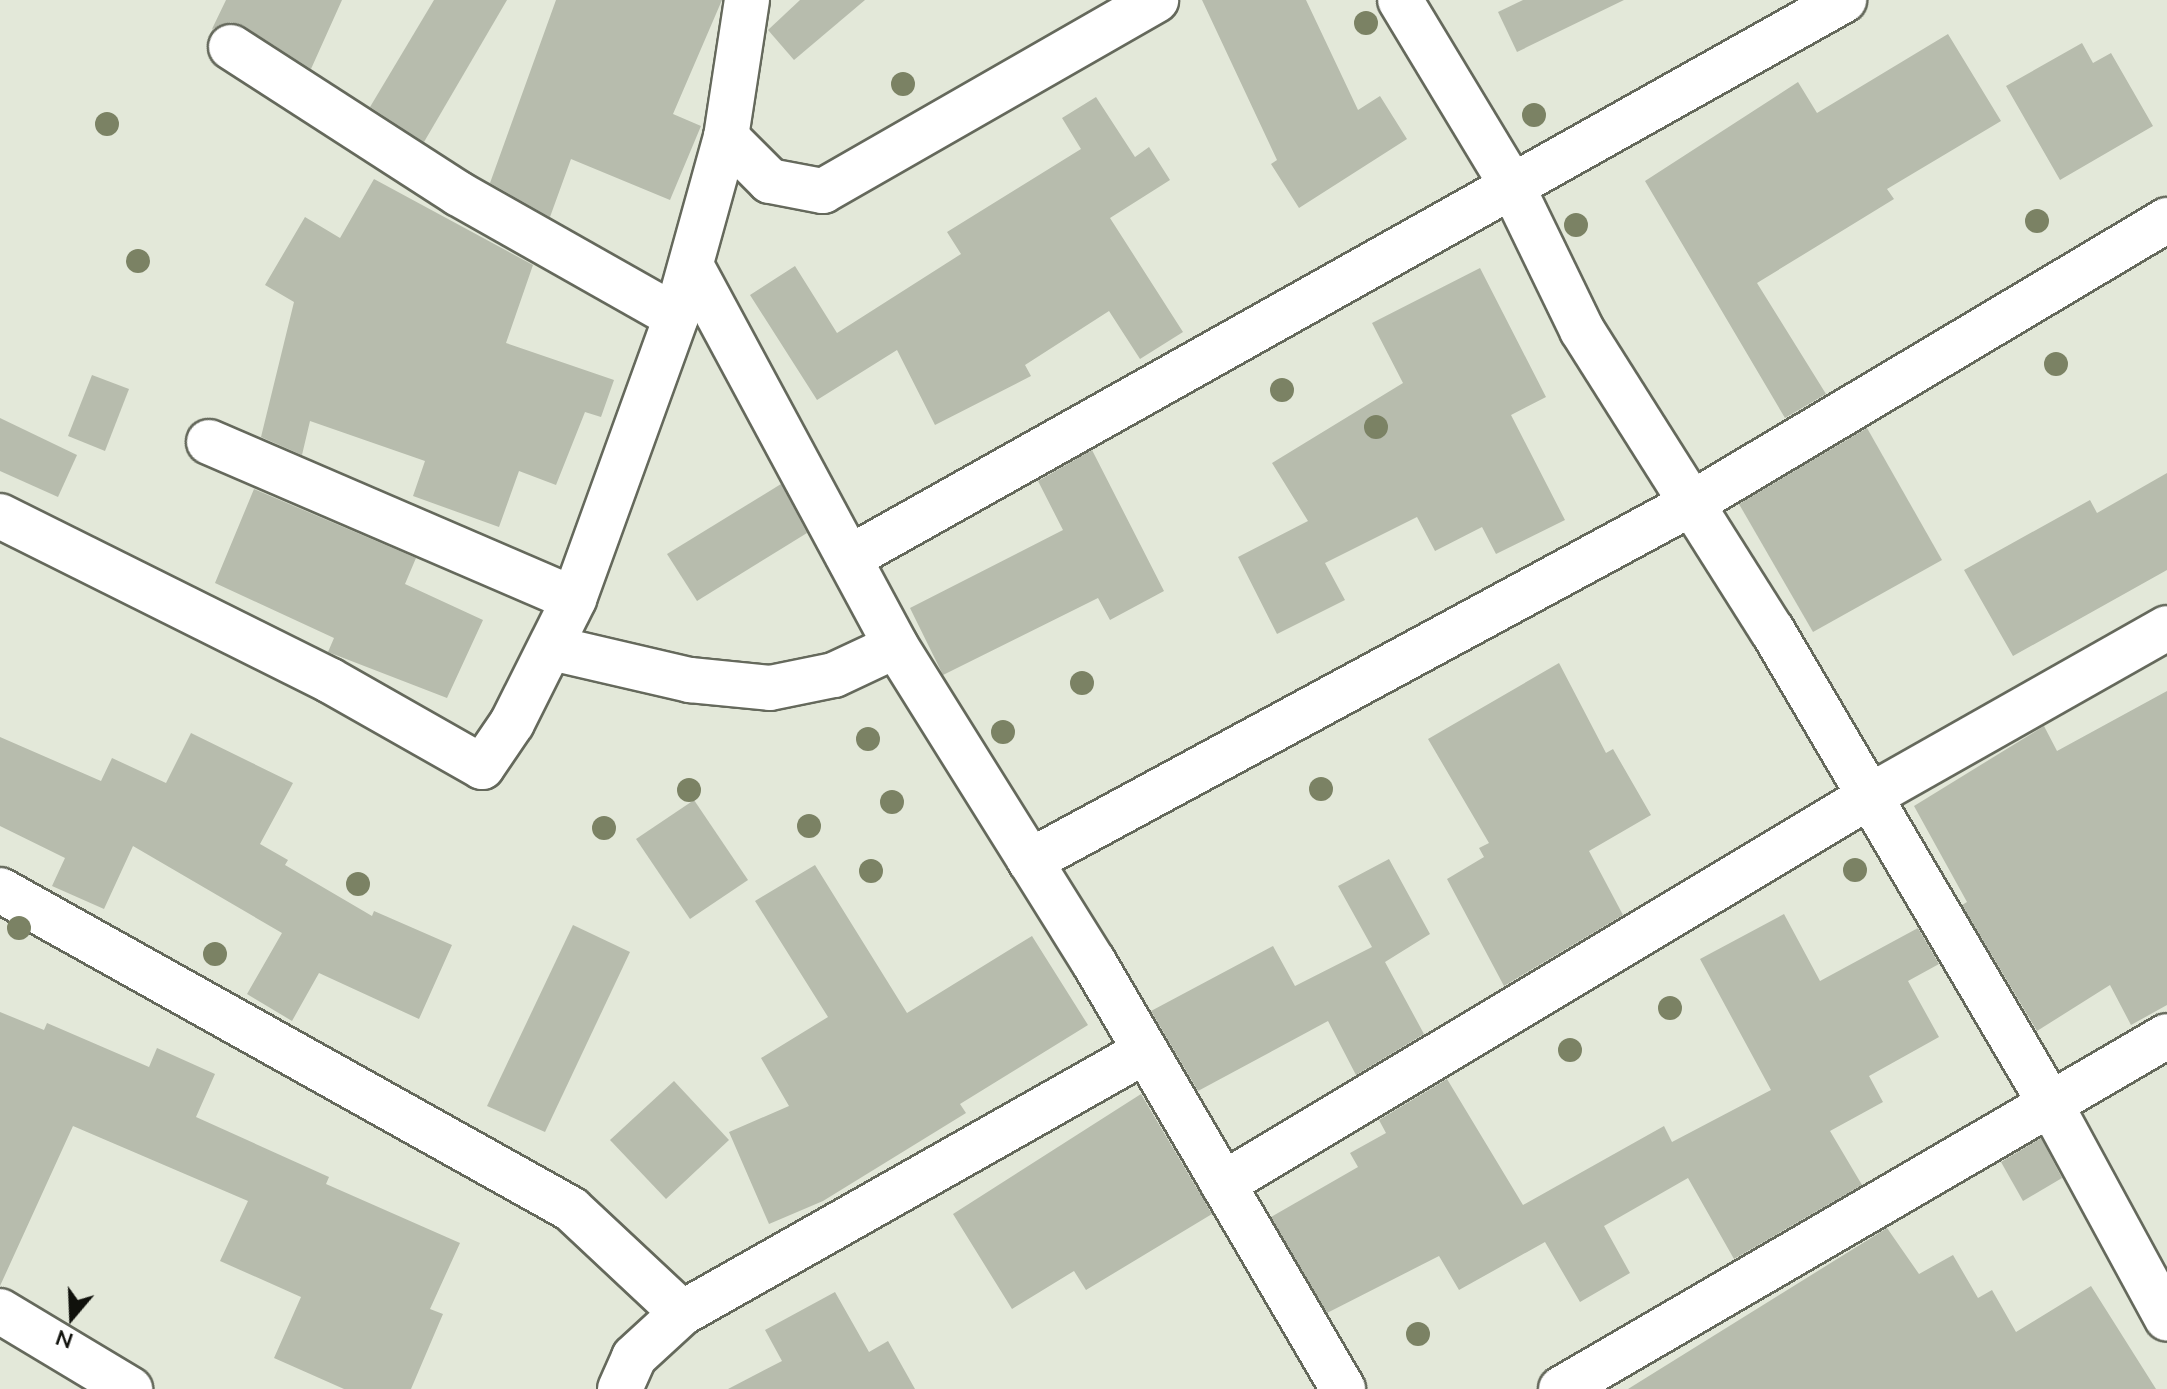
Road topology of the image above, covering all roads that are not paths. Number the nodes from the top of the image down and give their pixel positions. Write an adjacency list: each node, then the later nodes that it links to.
1 (747, 0): 6 (street)
2 (1156, 0): 6 (street)
3 (1400, 0): 7 (street)
4 (1844, 0): 7 (street)
5 (231, 47): 10 (street)
6 (726, 137): 9 (street)
7 (1512, 186): 12 (street); 14 (street)
8 (2167, 220): 12 (street)
9 (692, 267): 10 (street); 14 (street)
10 (676, 317): 15 (street)
11 (209, 442): 15 (street)
12 (1689, 505): 19 (street); 20 (street)
13 (0, 516): 18 (street)
14 (849, 558): 17 (street)
15 (574, 599): 18 (street)
16 (2167, 628): 19 (street)
17 (896, 646): 18 (street); 20 (street)
18 (552, 648)
19 (1870, 796): 24 (street); 25 (street)
20 (1030, 861): 23 (street)
21 (0, 890): 27 (street)
22 (2167, 1036): 24 (street)
23 (1142, 1053): 25 (street); 27 (street)
24 (2051, 1105): 28 (street); 32 (street)
25 (1223, 1184): 31 (street)
26 (0, 1311): 29 (street)
27 (682, 1313): 30 (street)
28 (2167, 1319)
29 (130, 1389)
30 (620, 1389)
31 (1343, 1389)
32 (1561, 1389)

